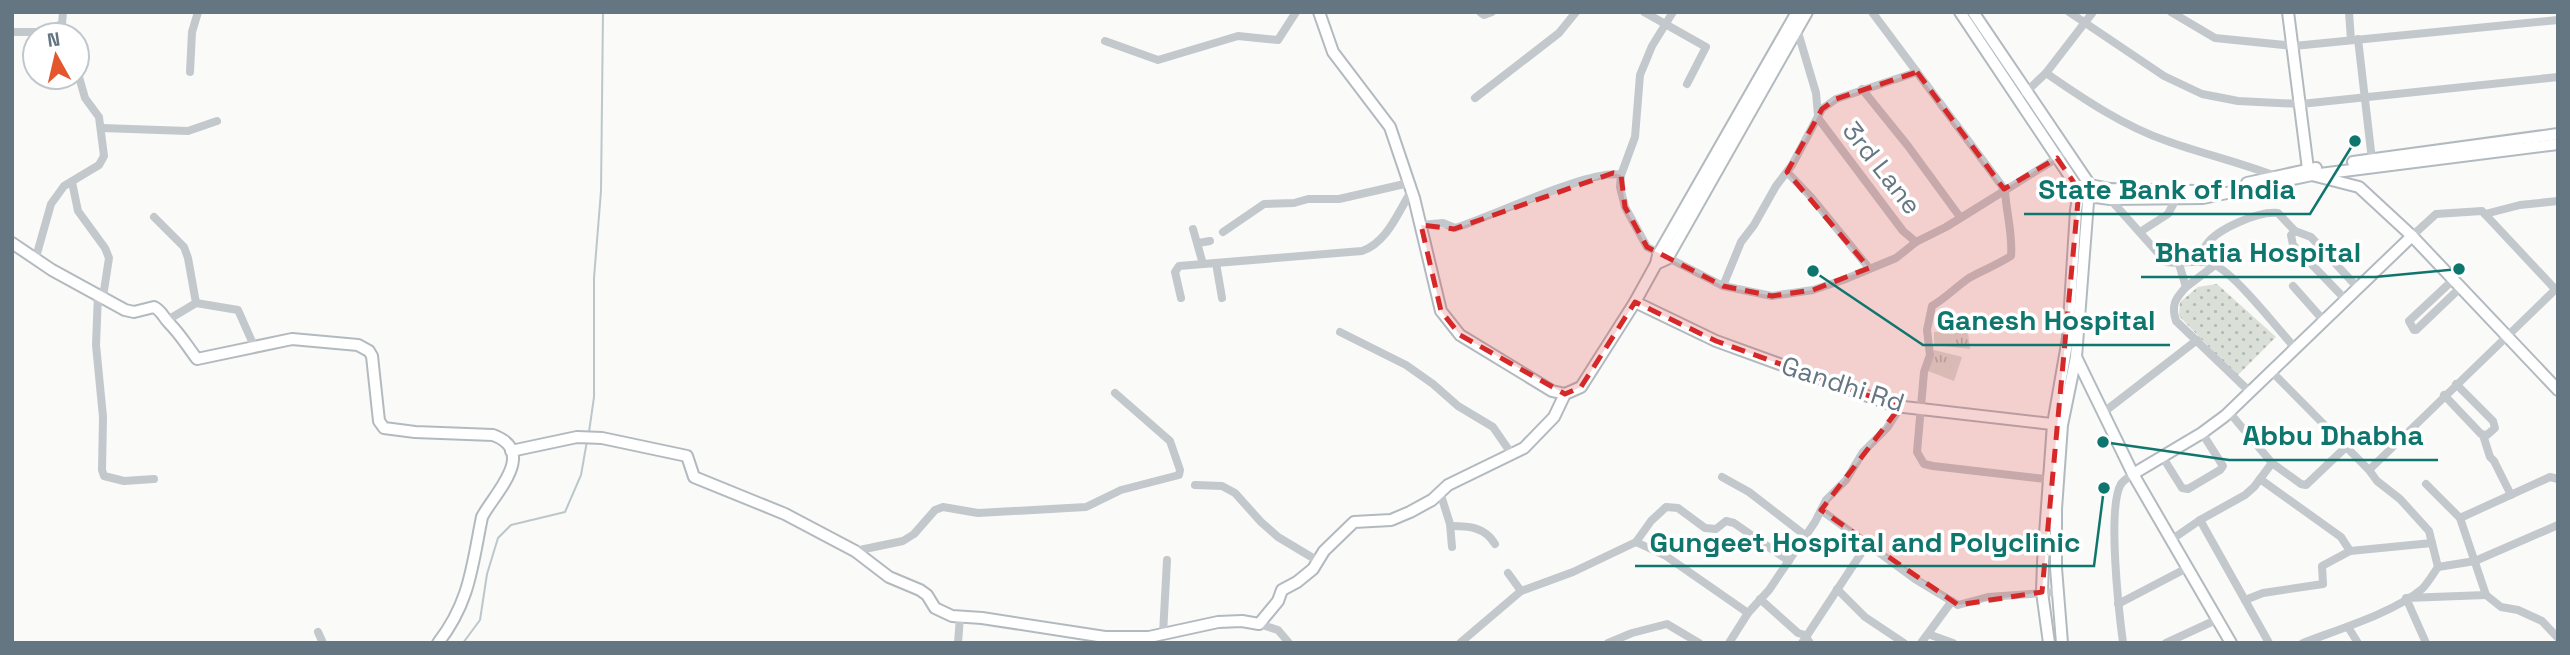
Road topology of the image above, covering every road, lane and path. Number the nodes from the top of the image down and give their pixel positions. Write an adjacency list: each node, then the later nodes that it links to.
1 (198, 12): 28 (street)
2 (1296, 12): 26 (street)
3 (1322, 12): 51 (street)
4 (1480, 12): 5 (street)
5 (1492, 12)
6 (1576, 12): 37 (street)
7 (1644, 12): 21 (street)
8 (1673, 12): 21 (street)
9 (1807, 12): 20 (street)
10 (1872, 12): 29 (street)
11 (1960, 12): 44 (street)
12 (1973, 12): 35 (street)
13 (2069, 12): 22 (street)
14 (2093, 12): 22 (street)
15 (2171, 12): 27 (street)
16 (2288, 12): 27 (street)
17 (2349, 12): 25 (street)
18 (63, 17): 24 (street)
19 (2557, 20): 23 (street); 25 (street)
20 (1795, 21): 39 (street); 72 (street)
21 (1665, 24): 32 (street); 48 (street)
22 (2085, 24): 30 (street); 38 (street)
23 (2558, 31)
24 (12, 32)
25 (2354, 40): 27 (street); 36 (street)
26 (1105, 41)
27 (2294, 46): 38 (street)
28 (190, 72)
29 (1917, 72): 33 (street); 54 (street)
30 (2046, 72): 35 (street); 49 (street)
31 (2558, 77): 36 (street)
32 (1687, 83)
33 (1862, 89): 39 (street); 60 (street)
34 (84, 91): 41 (street)
35 (2025, 93): 44 (street)
36 (2364, 97): 38 (street); 45 (street)
37 (1475, 98)
38 (2301, 104): 47 (street)
39 (1818, 118): 46 (street); 68 (street, 3rd Lane)
40 (216, 121): 41 (street)
41 (102, 128): 50 (street)
42 (2558, 134): 45 (street)
43 (2558, 144): 45 (street)
44 (2061, 155): 52 (street); 54 (street)
45 (2372, 163): 47 (street); 53 (street)
46 (1787, 172): 78 (street); 80 (street)
47 (2310, 172): 49 (street); 53 (street); 56 (street)
48 (1621, 175): 61 (street); 72 (street)
49 (2275, 176): 55 (street)
50 (72, 181): 71 (street); 86 (street)
51 (1410, 187): 61 (street); 64 (street); 74 (street)
52 (2085, 187): 55 (street); 100 (street)
53 (2359, 187): 66 (street)
54 (2005, 190): 60 (street); 109 (street)
55 (2110, 194): 56 (street); 65 (street)
56 (2176, 199): 65 (street)
57 (2558, 201): 58 (street)
58 (2485, 214): 66 (street); 84 (street)
59 (154, 217): 92 (street)
60 (1960, 217): 68 (street)
61 (1421, 225): 106 (street)
62 (1193, 229): 70 (street)
63 (2295, 231): 73 (street); 83 (street); 89 (street)
64 (1223, 232)
65 (2140, 232): 76 (street)
66 (2412, 236): 79 (street); 83 (street)
67 (1210, 241): 70 (street)
68 (1916, 242): 78 (street)
69 (12, 243): 71 (street)
70 (1198, 243): 75 (street)
71 (36, 257): 86 (street)
72 (1660, 259): 80 (street); 90 (street)
73 (2203, 262): 76 (street); 77 (street)
74 (1216, 263): 75 (street); 87 (street)
75 (1203, 264): 88 (street)
76 (2179, 264): 82 (street)
77 (2215, 265): 82 (street); 99 (street)
78 (1869, 268): 80 (street)
79 (2458, 283): 85 (street); 91 (street); 96 (street)
80 (1723, 286)
81 (2293, 286): 94 (street)
82 (2186, 287): 97 (street)
83 (2358, 288): 89 (street)
84 (2556, 288): 96 (street)
85 (2438, 294): 91 (street); 91 (street)
86 (100, 296): 93 (street); 123 (street)
87 (1222, 298)
88 (1181, 299)
89 (2346, 300): 94 (street)
90 (1635, 302): 106 (street); 108 (street, Gandhi Rd)
91 (2446, 302)
92 (196, 303): 93 (street); 98 (street)
93 (166, 321): 98 (street)
94 (2324, 321): 99 (street)
95 (1340, 332): 117 (street)
96 (2509, 336): 102 (street); 103 (street)
97 (2197, 340): 105 (street); 110 (street)
98 (254, 346): 116 (street)
99 (2295, 348): 101 (street)
100 (2071, 356): 110 (street); 112 (street)
101 (2272, 372): 105 (street); 115 (street)
102 (2456, 384): 107 (street); 114 (street)
103 (2558, 390)
104 (1115, 393): 143 (street)
105 (2250, 393): 111 (street)
106 (1565, 394): 117 (street)
107 (2444, 396): 114 (street); 120 (street)
108 (1901, 406): 109 (street, Gandhi Rd); 131 (street)
109 (1920, 408): 112 (street, Gandhi Rd); 125 (street)
110 (2104, 412): 121 (street)
111 (2230, 412): 113 (street); 119 (street)
112 (2058, 425): 125 (street)
113 (2202, 433): 118 (street); 118 (street)
114 (2483, 435): 130 (street)
115 (2346, 447): 119 (street); 120 (street)
116 (511, 451): 143 (street); 174 (street)
117 (1511, 453): 129 (street)
118 (2162, 456): 121 (street)
119 (2272, 463): 126 (street)
120 (2369, 470): 139 (street)
121 (2133, 474): 137 (street); 161 (street)
122 (1722, 477): 136 (street)
123 (154, 479)
124 (2558, 479): 130 (street)
125 (2054, 480): 154 (street); 155 (street)
126 (2260, 480): 133 (street); 144 (street)
127 (2426, 484): 132 (street)
128 (1195, 485): 146 (street)
129 (1440, 492): 135 (street); 146 (street)
130 (2511, 495): 132 (street)
131 (1821, 510): 136 (street); 140 (street)
132 (2460, 518): 148 (street)
133 (2200, 520): 137 (street); 159 (street)
134 (2558, 525): 148 (street)
135 (1451, 526): 141 (street); 142 (street)
136 (1806, 536): 147 (street)
137 (2171, 540): 150 (street)
138 (1636, 542): 147 (street); 153 (street); 162 (street)
139 (2432, 542): 144 (street); 149 (street)
140 (1868, 543): 152 (street); 160 (street)
141 (1495, 544)
142 (1452, 547)
143 (855, 551): 163 (street)
144 (2350, 551): 159 (street)
145 (1167, 560): 168 (street)
146 (1318, 561): 165 (street)
147 (1788, 561): 158 (street)
148 (2475, 561): 149 (street); 156 (street)
149 (2438, 567): 157 (street)
150 (2187, 568): 161 (street); 164 (street)
151 (1508, 573): 153 (street)
152 (1837, 589): 172 (street); 181 (street)
153 (1521, 591): 177 (street)
154 (2042, 592): 155 (street); 160 (street); 184 (street)
155 (2058, 592): 185 (street)
156 (2486, 595): 157 (street); 170 (street)
157 (2406, 598): 166 (street); 192 (street)
158 (1760, 599): 162 (street); 172 (street)
159 (2245, 600): 189 (street)
160 (1952, 601): 169 (street)
161 (2118, 604): 186 (street)
162 (1748, 612): 180 (street)
163 (960, 617): 171 (street); 175 (street)
164 (2218, 619): 187 (street); 188 (street)
165 (1259, 624): 168 (street); 176 (street)
166 (2348, 626): 190 (street); 191 (street)
167 (318, 632): 173 (street)
168 (1163, 634): 171 (street)
169 (1928, 634): 182 (street); 183 (street)
170 (2555, 635)
171 (1150, 640)
172 (1806, 640)
173 (323, 643)
174 (438, 643)
175 (958, 643)
176 (1289, 643)
177 (1460, 643)
178 (1608, 643): 179 (street)
179 (1699, 643)
180 (1729, 643)
181 (1904, 643)
182 (1920, 643)
183 (1953, 643)
184 (2049, 643)
185 (2062, 643)
186 (2123, 643)
187 (2166, 643)
188 (2231, 643)
189 (2269, 643)
190 (2303, 643)
191 (2358, 643)
192 (2426, 643)

